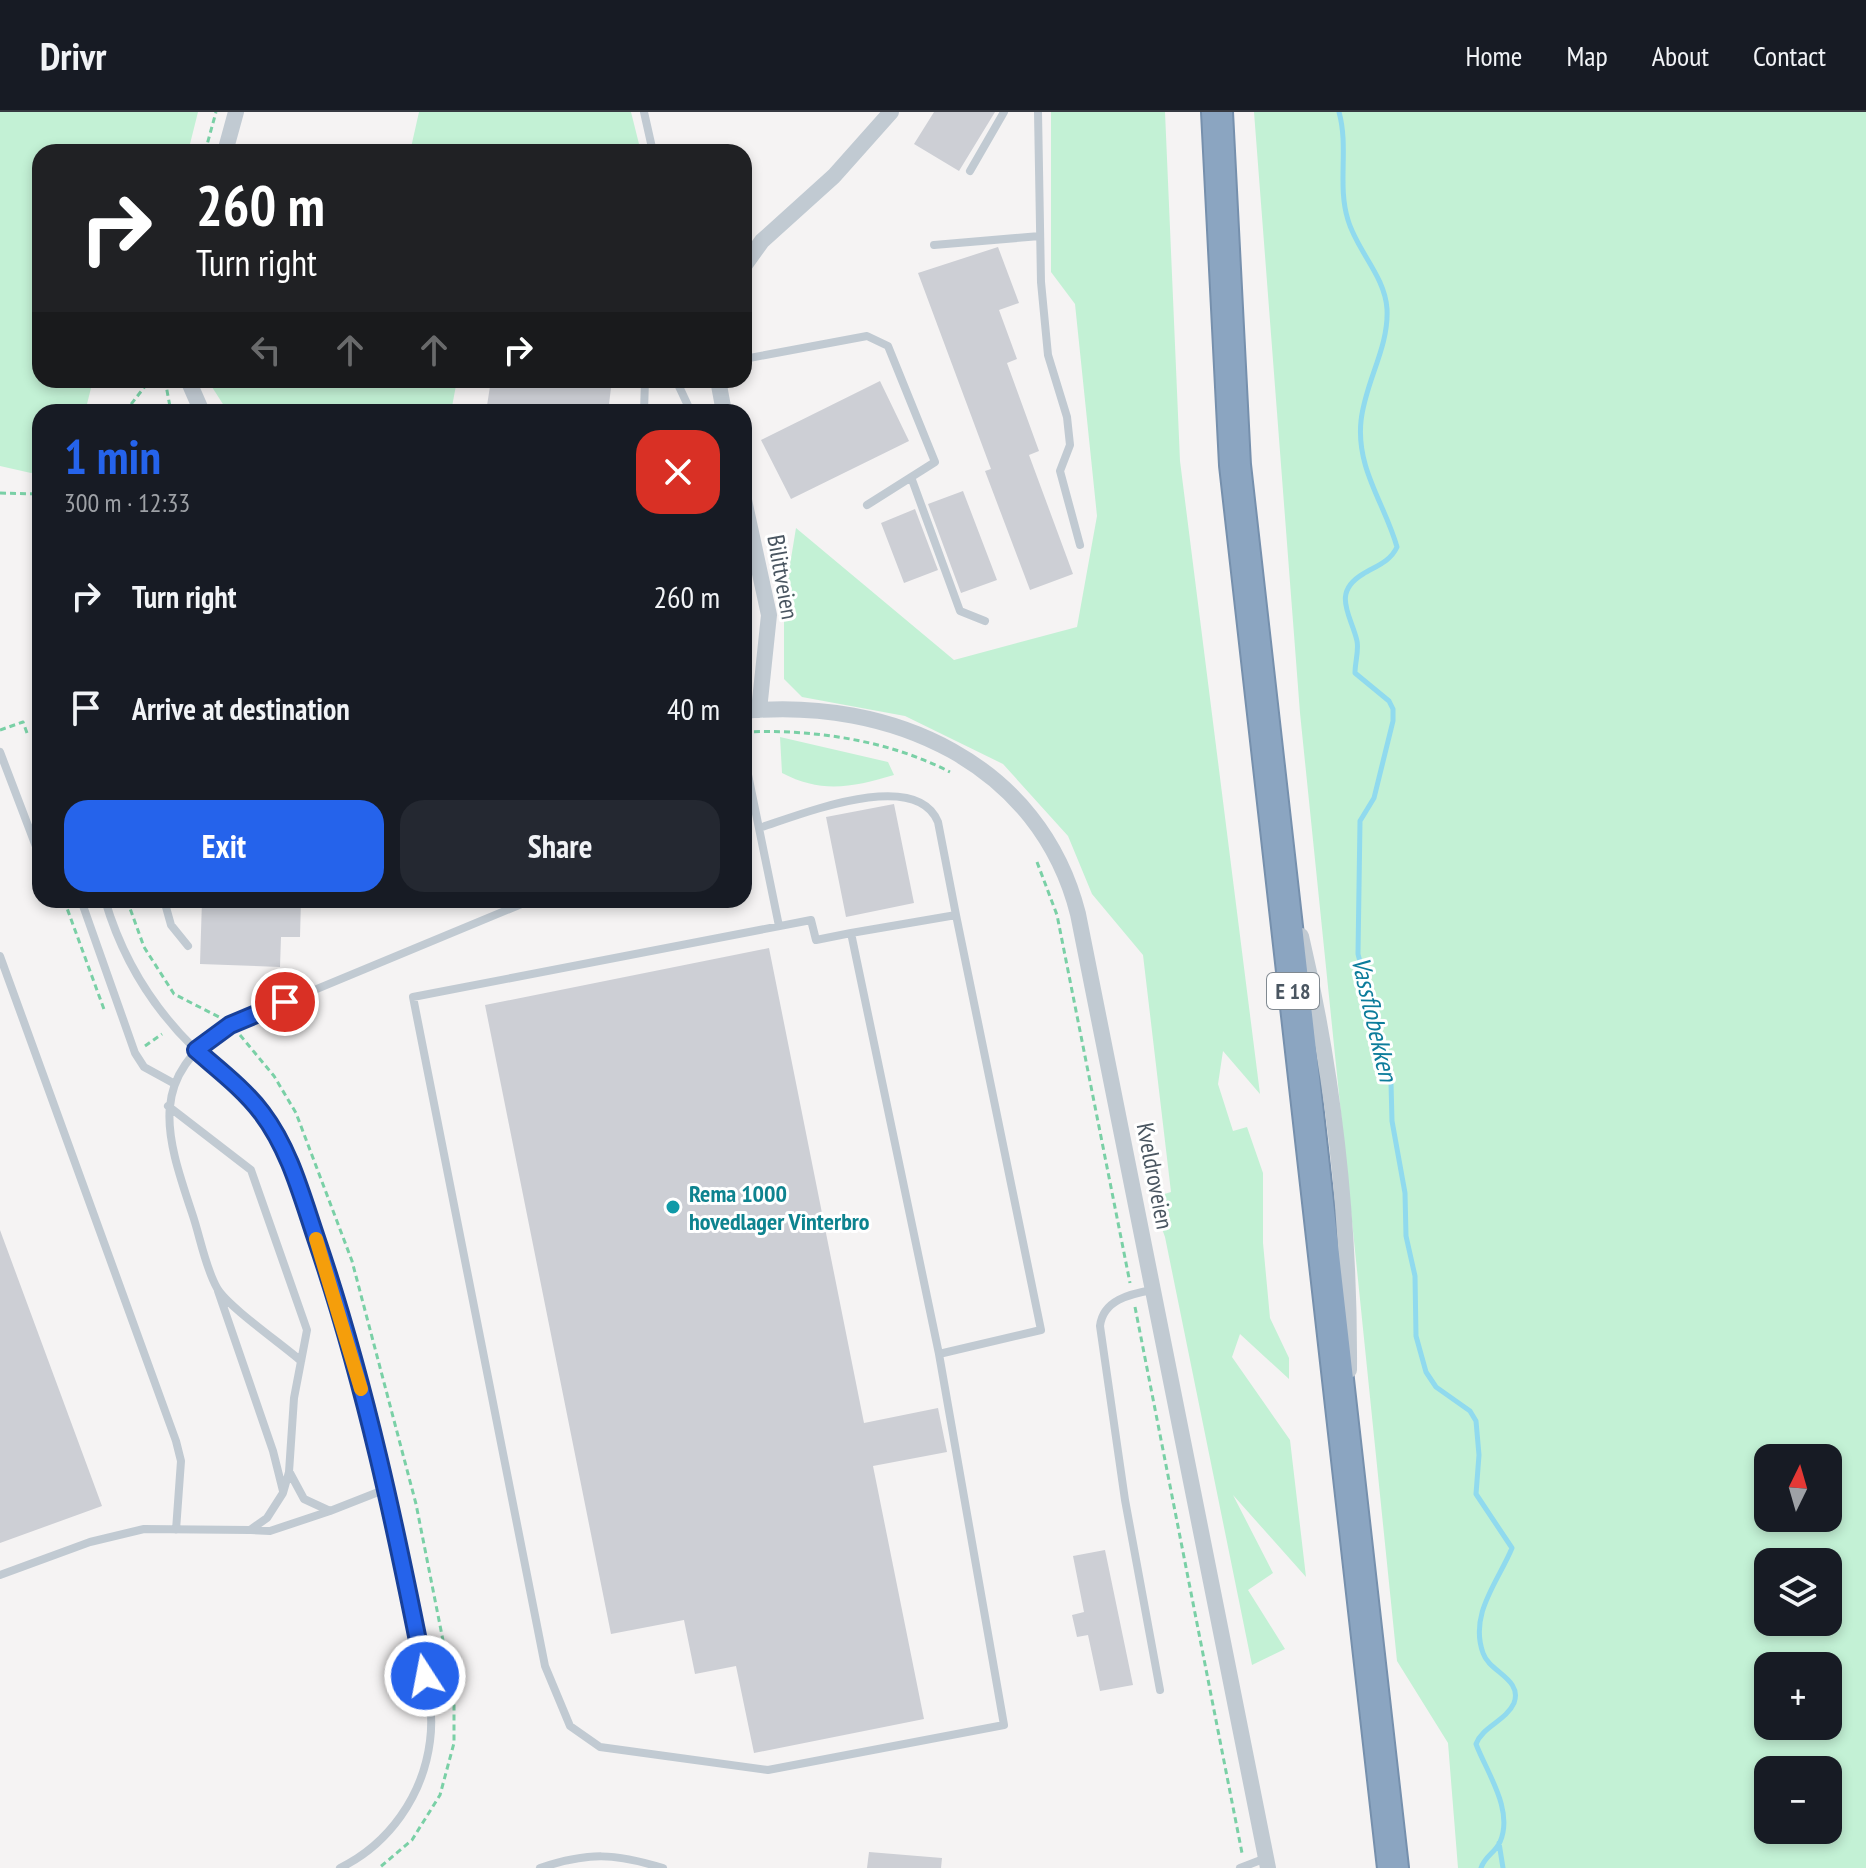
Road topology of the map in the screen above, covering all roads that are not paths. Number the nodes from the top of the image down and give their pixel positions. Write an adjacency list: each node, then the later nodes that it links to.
1 (236, 112): 8 (street)
2 (644, 112): 9 (lane)
3 (891, 112): 13 (street)
4 (1004, 112): 10 (lane)
5 (1038, 112): 11 (lane)
6 (1205, 112): 56 (highway, E 18)
7 (1217, 112): 57 (highway, E 18)
8 (227, 144)
9 (651, 144)
10 (970, 171)
11 (1040, 236): 12 (lane); 18 (lane)
12 (934, 245)
13 (752, 255)
14 (752, 358): 15 (lane)
15 (911, 477): 16 (lane); 19 (lane)
16 (867, 505)
17 (752, 537): 20 (street, Bilittveien)
18 (1080, 545)
19 (985, 621)
20 (752, 705)
21 (752, 710): 40 (street, Kveldroveien)
22 (0, 752): 26 (lane)
23 (752, 797): 24 (lane)
24 (754, 807): 25 (lane)
25 (759, 828): 31 (lane); 32 (lane)
26 (32, 836)
27 (84, 908): 37 (lane)
28 (108, 908): 36 (lane)
29 (166, 908): 34 (lane)
30 (512, 908): 36 (lane)
31 (956, 915): 33 (lane); 41 (lane)
32 (779, 926): 33 (lane); 41 (lane)
33 (851, 933): 41 (lane)
34 (188, 946)
35 (0, 956): 47 (lane)
36 (196, 1050): 37 (lane); 44 (lane)
37 (175, 1084): 38 (lane)
38 (168, 1106): 39 (lane); 42 (lane)
39 (218, 1290): 42 (lane); 45 (lane)
40 (1153, 1290): 50 (lane); 51 (street, Kveldroveien)
41 (939, 1354)
42 (301, 1361): 43 (lane)
43 (289, 1472): 45 (lane); 46 (lane)
44 (386, 1489): 46 (lane); 53 (lane)
45 (283, 1493): 48 (lane)
46 (330, 1511): 48 (lane)
47 (176, 1530): 48 (lane); 49 (lane)
48 (250, 1530)
49 (0, 1575)
50 (1160, 1690)
51 (1267, 1863): 52 (lane)
52 (1242, 1866)
53 (340, 1868)
54 (540, 1868): 55 (lane)
55 (663, 1868)
56 (1381, 1868)
57 (1393, 1868)

